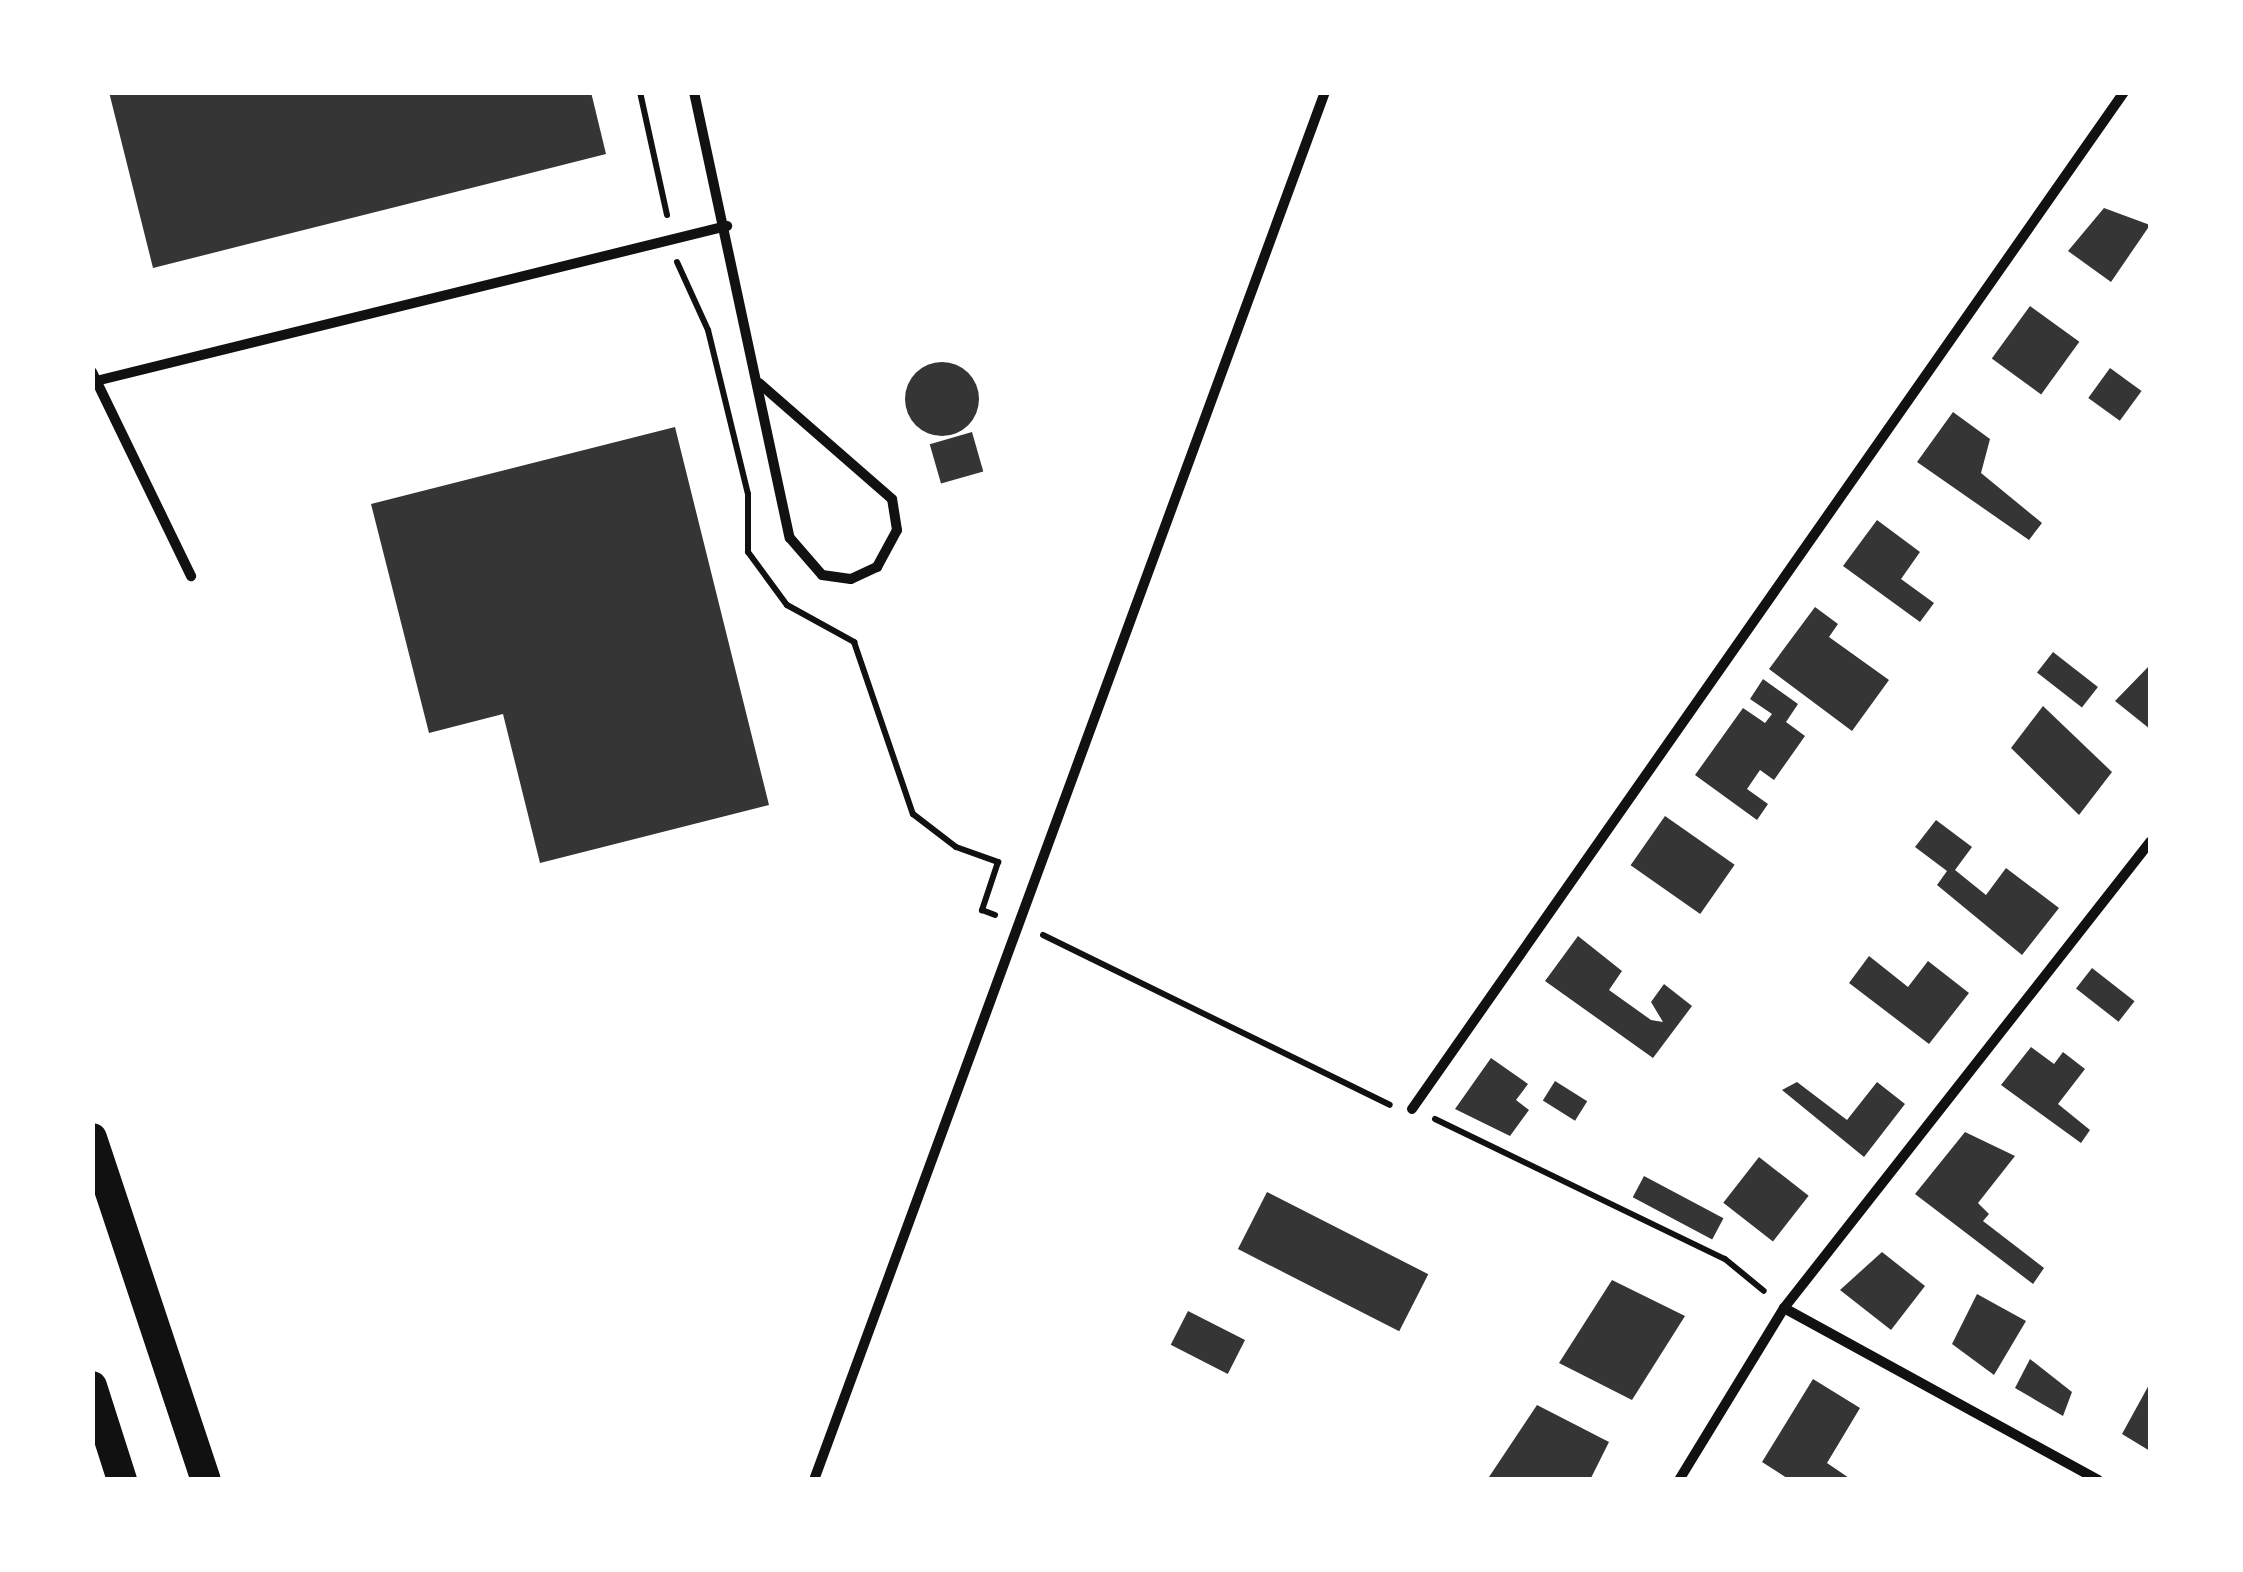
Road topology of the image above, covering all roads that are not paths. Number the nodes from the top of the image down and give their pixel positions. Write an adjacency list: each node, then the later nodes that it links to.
1 (694, 92): 4 (street)
2 (1325, 92): 15 (street)
3 (2124, 92): 9 (street)
4 (727, 226): 5 (street); 6 (street)
5 (94, 377): 7 (street)
6 (759, 383): 6 (street)
7 (191, 576)
8 (2150, 842): 11 (street)
9 (1412, 1109)
10 (92, 1138): 14 (highway)
11 (1784, 1308): 16 (street); 17 (street)
12 (92, 1386): 13 (highway)
13 (122, 1480)
14 (206, 1480)
15 (814, 1480)
16 (1679, 1480)
17 (2098, 1480)

